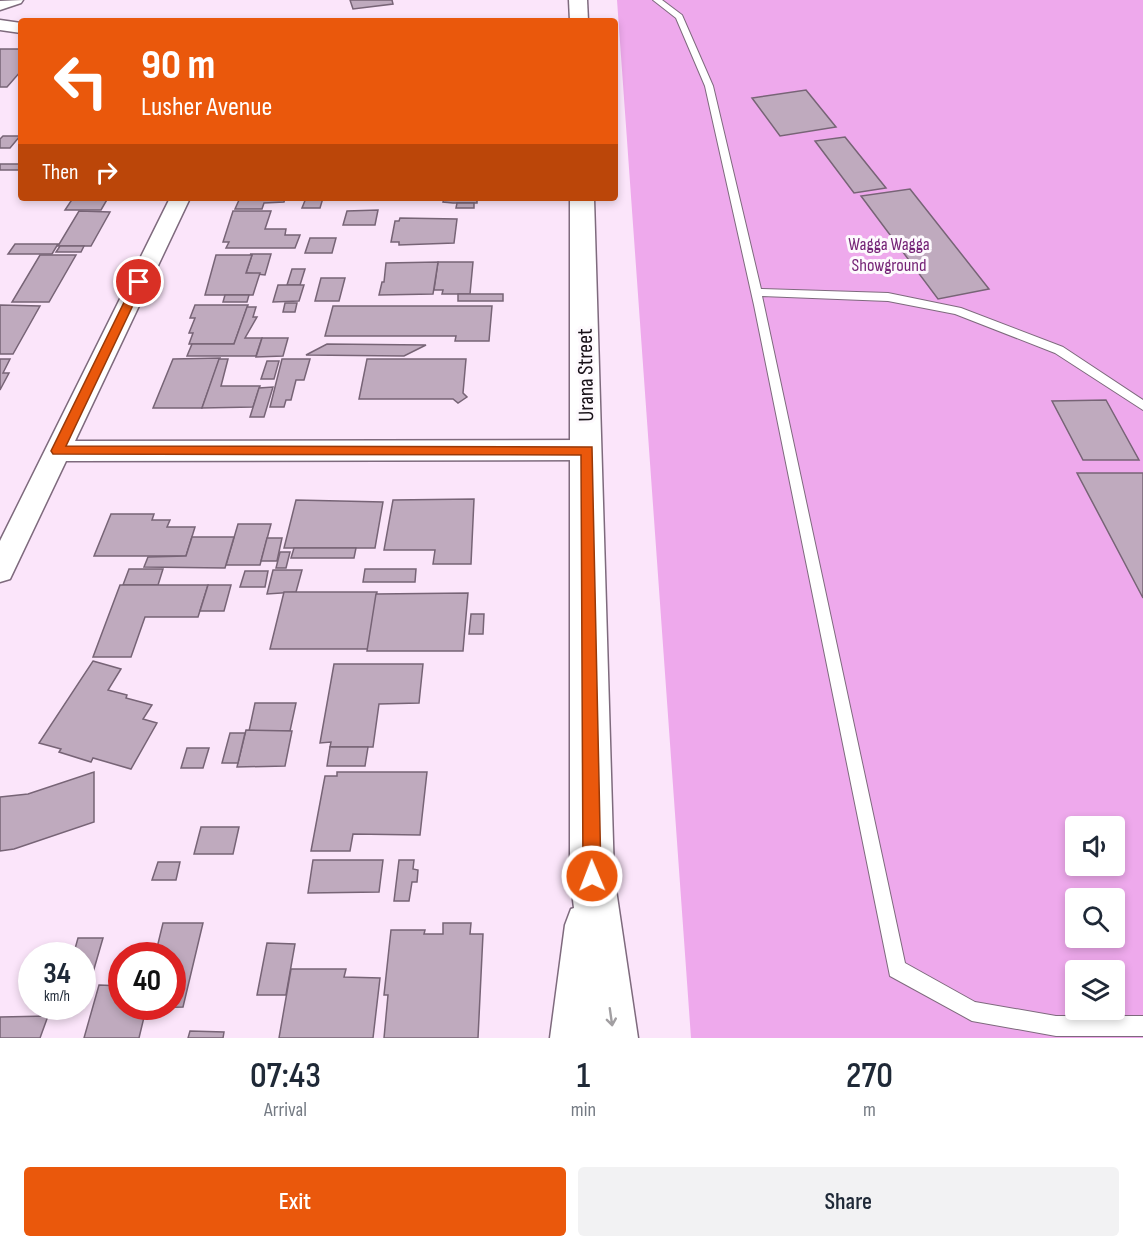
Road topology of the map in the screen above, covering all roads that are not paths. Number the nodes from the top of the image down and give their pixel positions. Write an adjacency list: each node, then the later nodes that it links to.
1 (16, 0): 4 (street)
2 (578, 0): 5 (street)
3 (657, 0): 12 (lane)
4 (0, 6)
5 (579, 18)
6 (0, 25): 7 (street)
7 (18, 28)
8 (18, 29): 9 (street)
9 (0, 30)
10 (179, 201): 15 (street)
11 (582, 201): 14 (street, Urana Street)
12 (756, 292): 13 (lane); 18 (lane)
13 (1143, 406)
14 (587, 450): 15 (street); 17 (street, Urana Street)
15 (57, 451): 16 (street)
16 (0, 570)
17 (592, 876): 19 (street, Urana Street); 20 (street, Urana Street, one-way to 20)
18 (1143, 1026)
19 (574, 1038)
20 (614, 1038)

